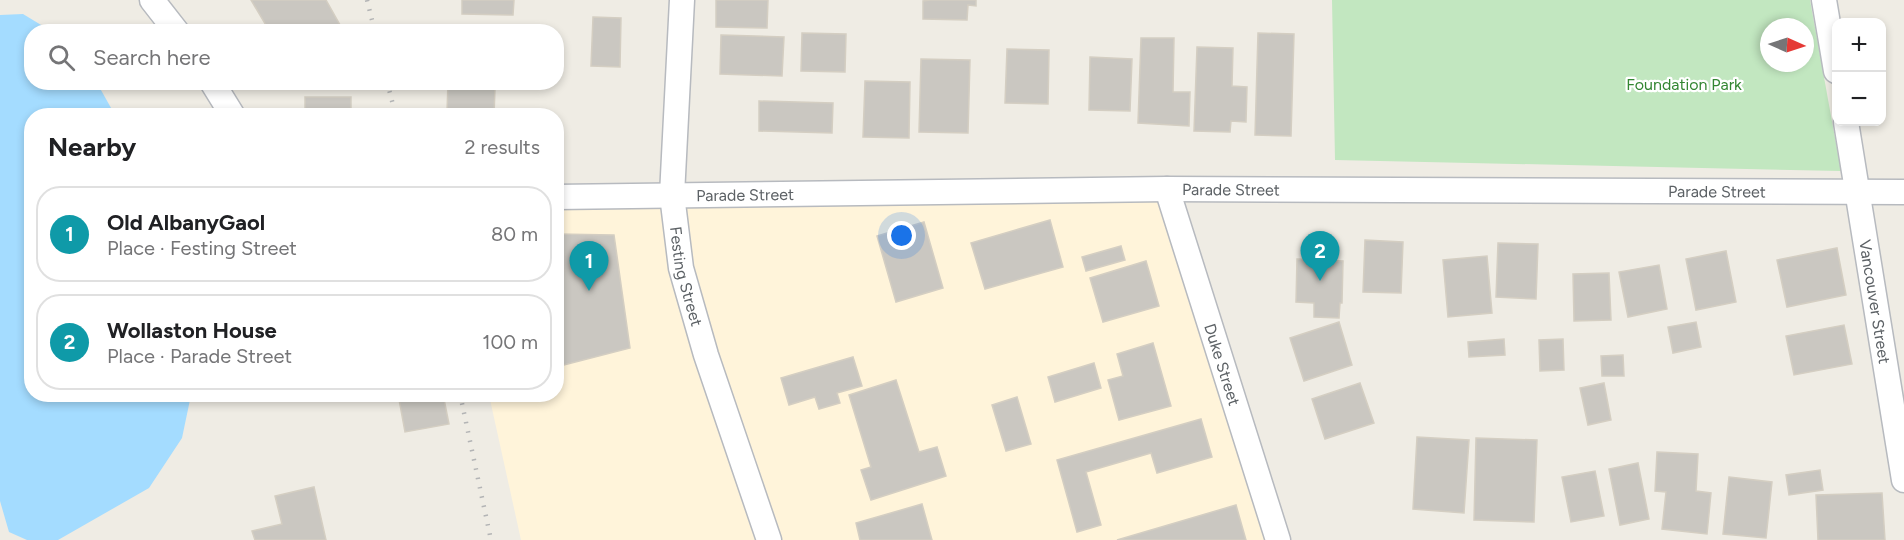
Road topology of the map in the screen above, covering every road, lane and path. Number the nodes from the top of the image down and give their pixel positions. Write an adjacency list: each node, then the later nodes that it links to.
1 (152, 0): 4 (street)
2 (682, 0): 12 (street, Festing Street)
3 (1824, 0): 5 (street)
4 (171, 24)
5 (1832, 47)
6 (217, 90): 7 (street)
7 (228, 108)
8 (1847, 126): 10 (street, Vancouver Street)
9 (1167, 189): 10 (street, Parade Street); 12 (street, Parade Street); 16 (street, Duke Street)
10 (1858, 192): 11 (street, Parade Street); 14 (street, Vancouver Street)
11 (1904, 192)
12 (672, 195): 13 (street, Parade Street); 15 (street, Festing Street)
13 (564, 197)
14 (1904, 480)
15 (769, 540)
16 (1279, 540)

